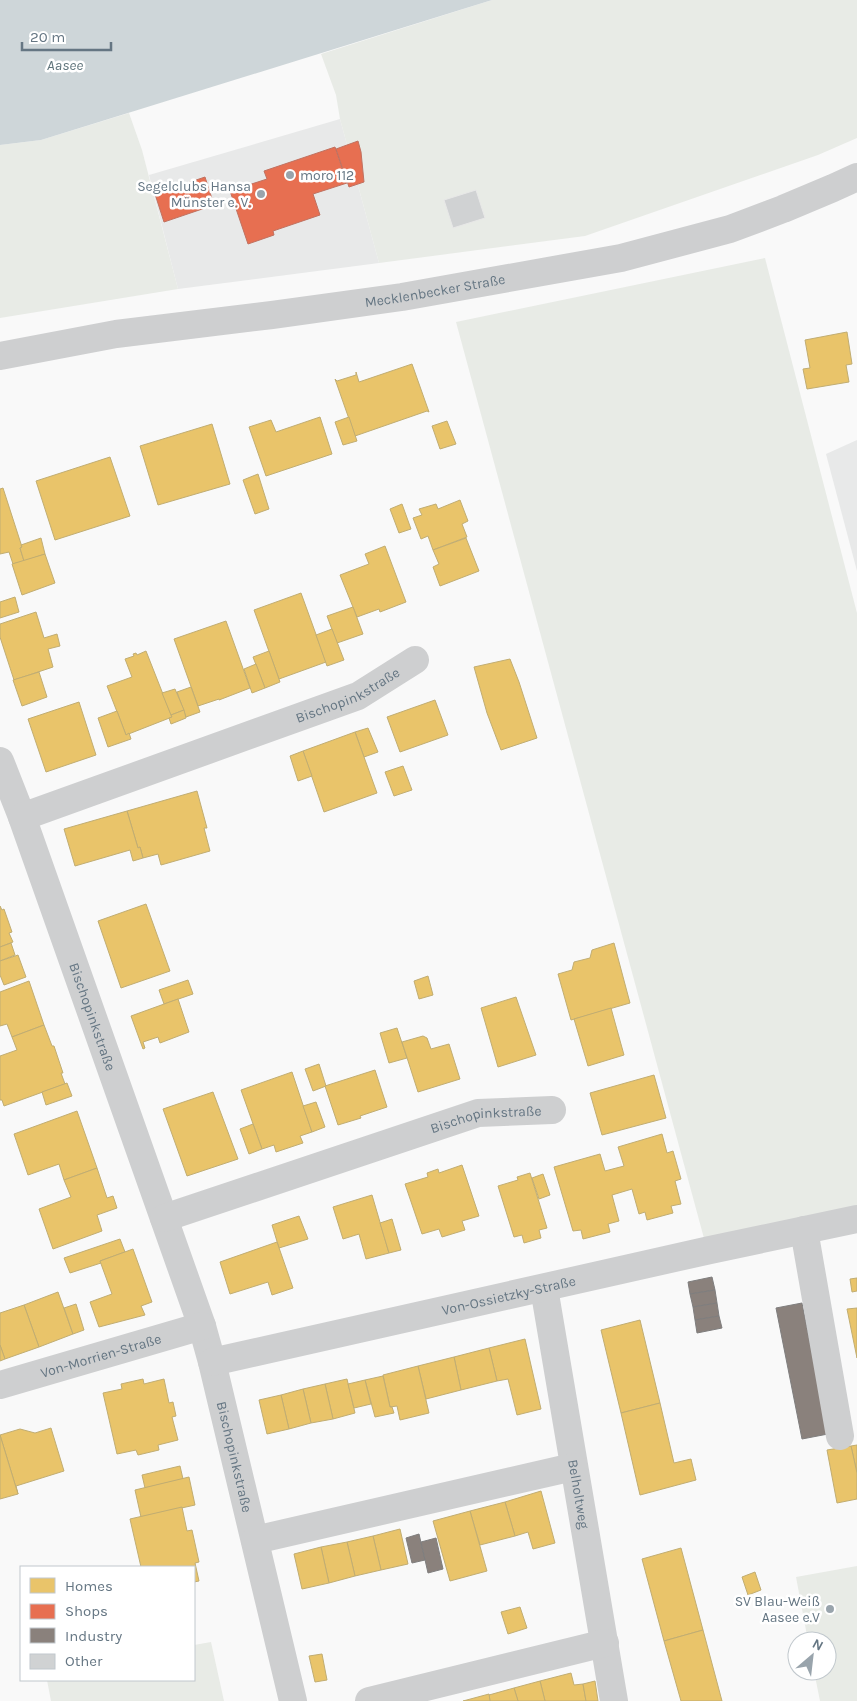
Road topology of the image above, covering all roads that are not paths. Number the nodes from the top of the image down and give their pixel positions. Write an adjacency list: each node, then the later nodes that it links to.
1 (857, 176): 2 (street, Mecklenbecker Straße)
2 (0, 356)
3 (415, 660): 5 (street, Bischopinkstraße)
4 (3, 776): 5 (street, Bischopinkstraße)
5 (22, 817): 7 (street, Bischopinkstraße)
6 (552, 1110): 7 (street, Bischopinkstraße)
7 (164, 1218): 11 (street, Bischopinkstraße)
8 (857, 1219): 9 (street, Von-Ossietzky-Straße)
9 (804, 1230): 10 (street, Von-Ossietzky-Straße); 14 (street)
10 (544, 1288): 12 (street, Von-Ossietzky-Straße); 15 (street, Belholtweg)
11 (202, 1326): 12 (street, Bischopinkstraße); 13 (street, Von-Morrien-Straße)
12 (212, 1362): 16 (street, Bischopinkstraße)
13 (0, 1385)
14 (840, 1436)
15 (573, 1466): 16 (street); 17 (street, Belholtweg)
16 (254, 1540): 18 (street, Bischopinkstraße)
17 (605, 1643): 19 (street); 20 (street, Belholtweg)
18 (293, 1701)
19 (369, 1701)
20 (614, 1701)

